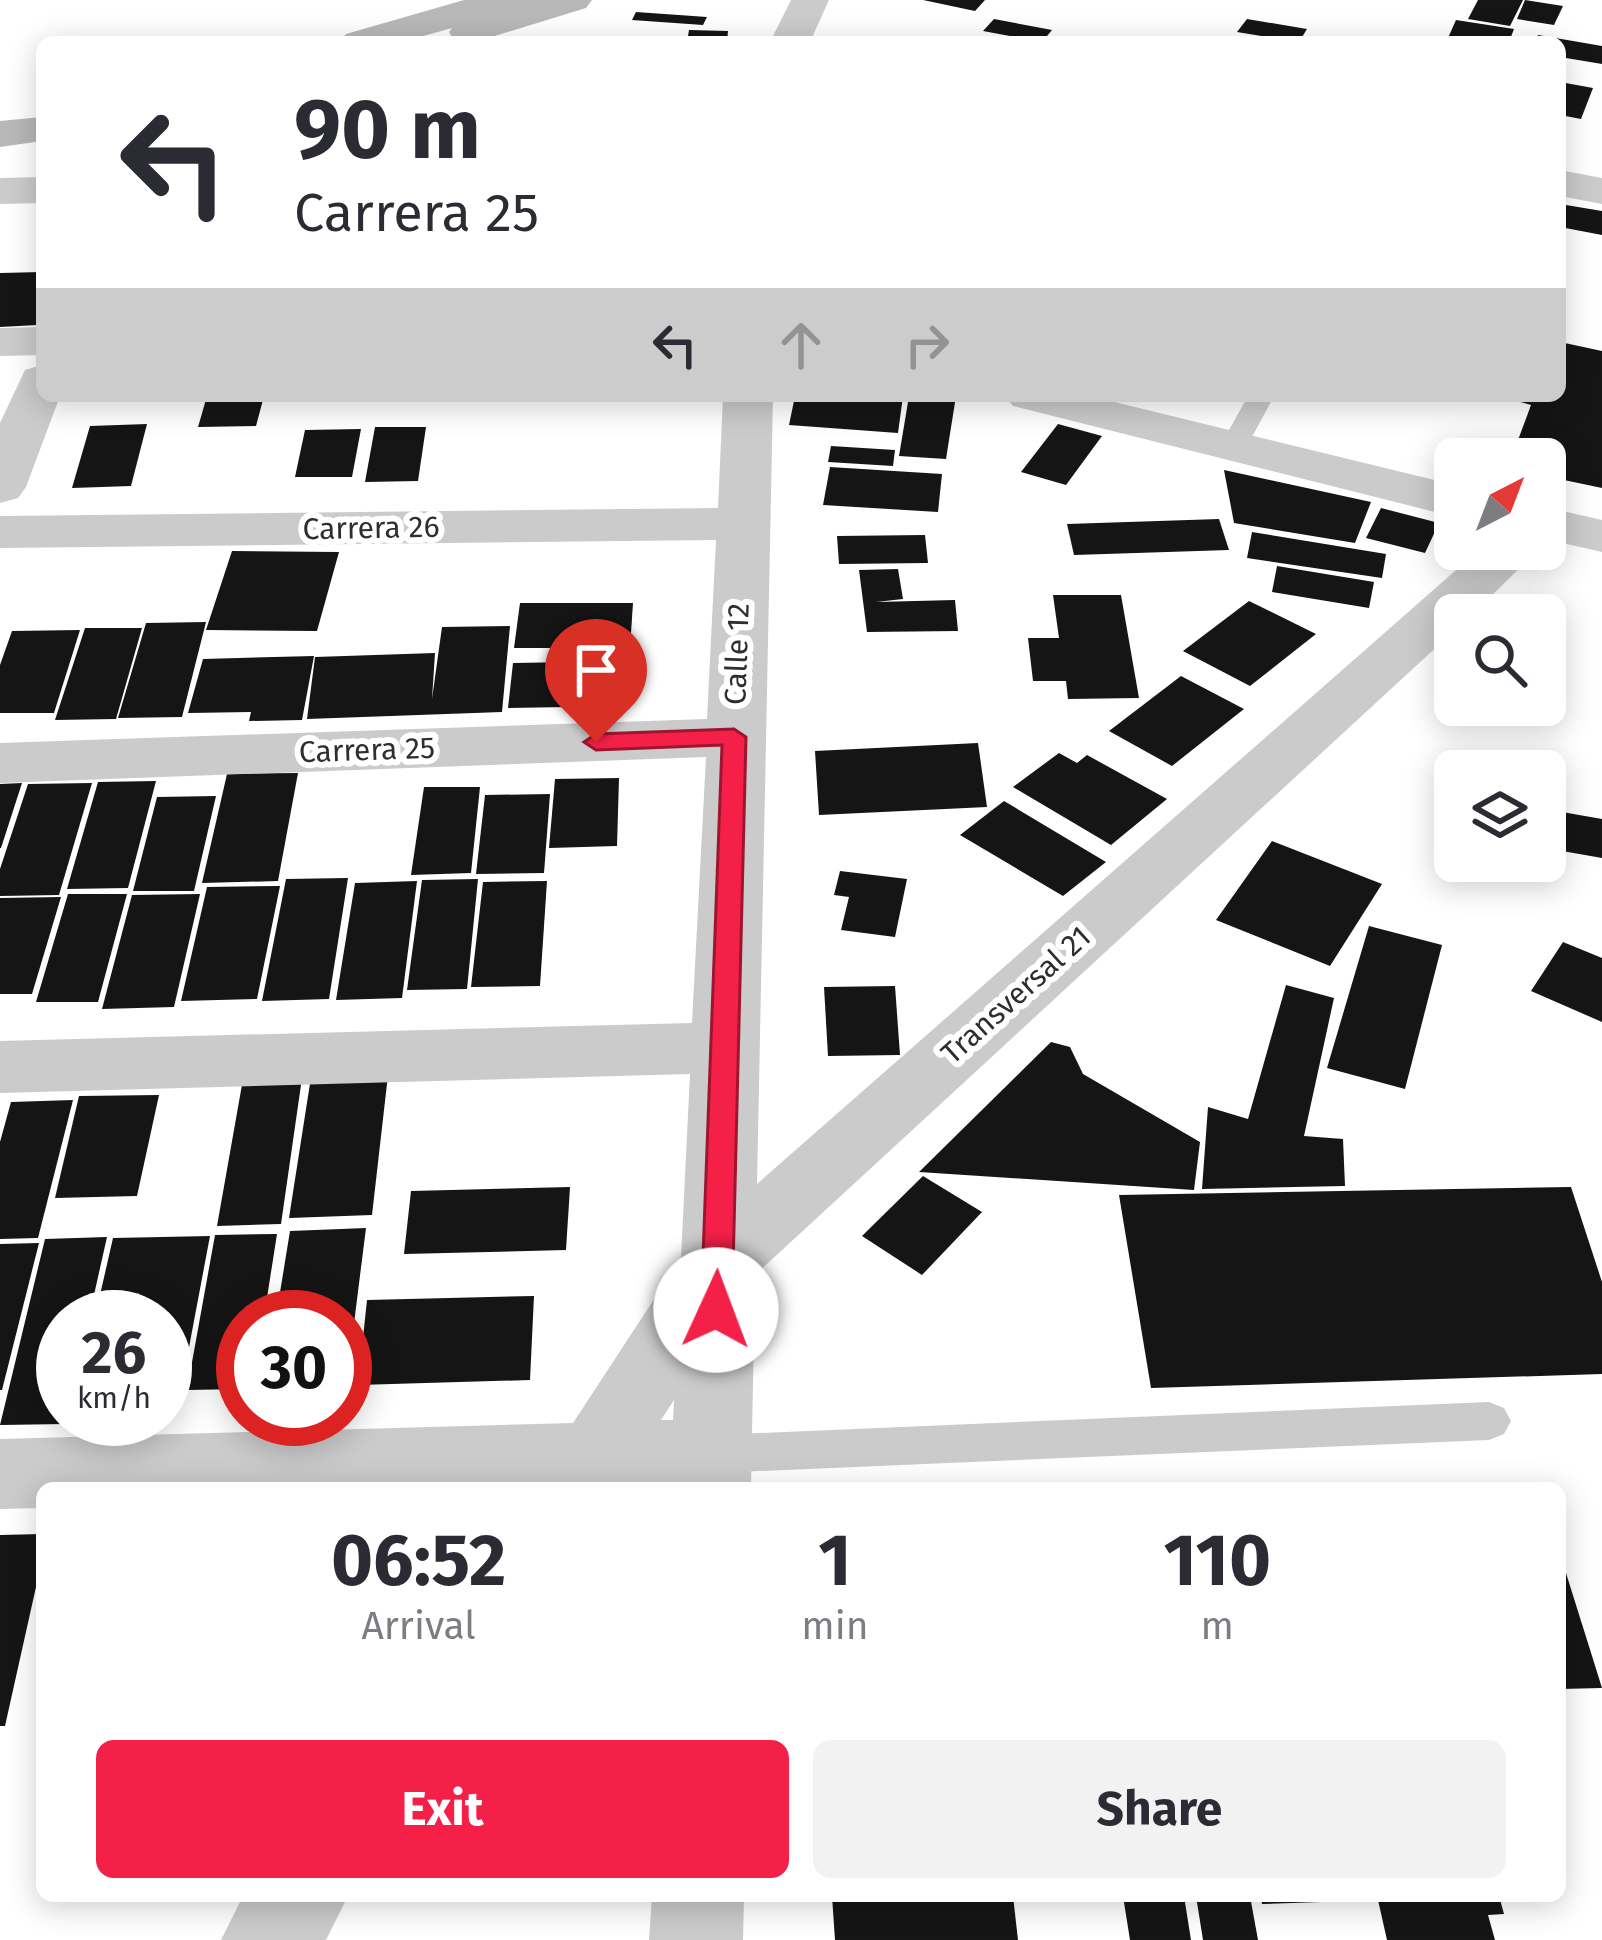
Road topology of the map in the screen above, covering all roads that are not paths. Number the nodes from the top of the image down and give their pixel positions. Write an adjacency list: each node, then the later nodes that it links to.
1 (505, 0): 5 (main road)
2 (573, 0): 6 (main road)
3 (844, 0): 4 (street)
4 (803, 29)
5 (382, 36)
6 (456, 36)
7 (36, 105): 8 (main road)
8 (0, 109)
9 (36, 130): 10 (main road)
10 (0, 134)
11 (1566, 183): 13 (street)
12 (36, 190): 14 (street)
13 (1602, 190)
14 (0, 191)
15 (36, 341): 16 (street)
16 (0, 342)
17 (36, 395): 22 (street)
18 (748, 402): 24 (street, Calle 12)
19 (1054, 402): 21 (street)
20 (1258, 402): 21 (lane)
21 (1234, 446): 23 (street)
22 (0, 487)
23 (1434, 496)
24 (741, 524): 26 (street, Carrera 26); 29 (street, Calle 12)
25 (1566, 528): 27 (street)
26 (0, 532)
27 (1602, 536)
28 (1489, 570): 33 (street, Transversal 21)
29 (734, 737): 30 (street, Carrera 25); 31 (street, Calle 12)
30 (0, 763)
31 (724, 1048): 32 (street); 33 (street, Calle 12)
32 (0, 1067)
33 (718, 1263): 35 (street, Calle 12); 36 (street, Transversal 21)
34 (1489, 1421): 35 (lane)
35 (711, 1471): 36 (street)
36 (585, 1473): 37 (street)
37 (0, 1474)
38 (297, 1902): 40 (street)
39 (698, 1902): 41 (street)
40 (268, 1940)
41 (696, 1940)

